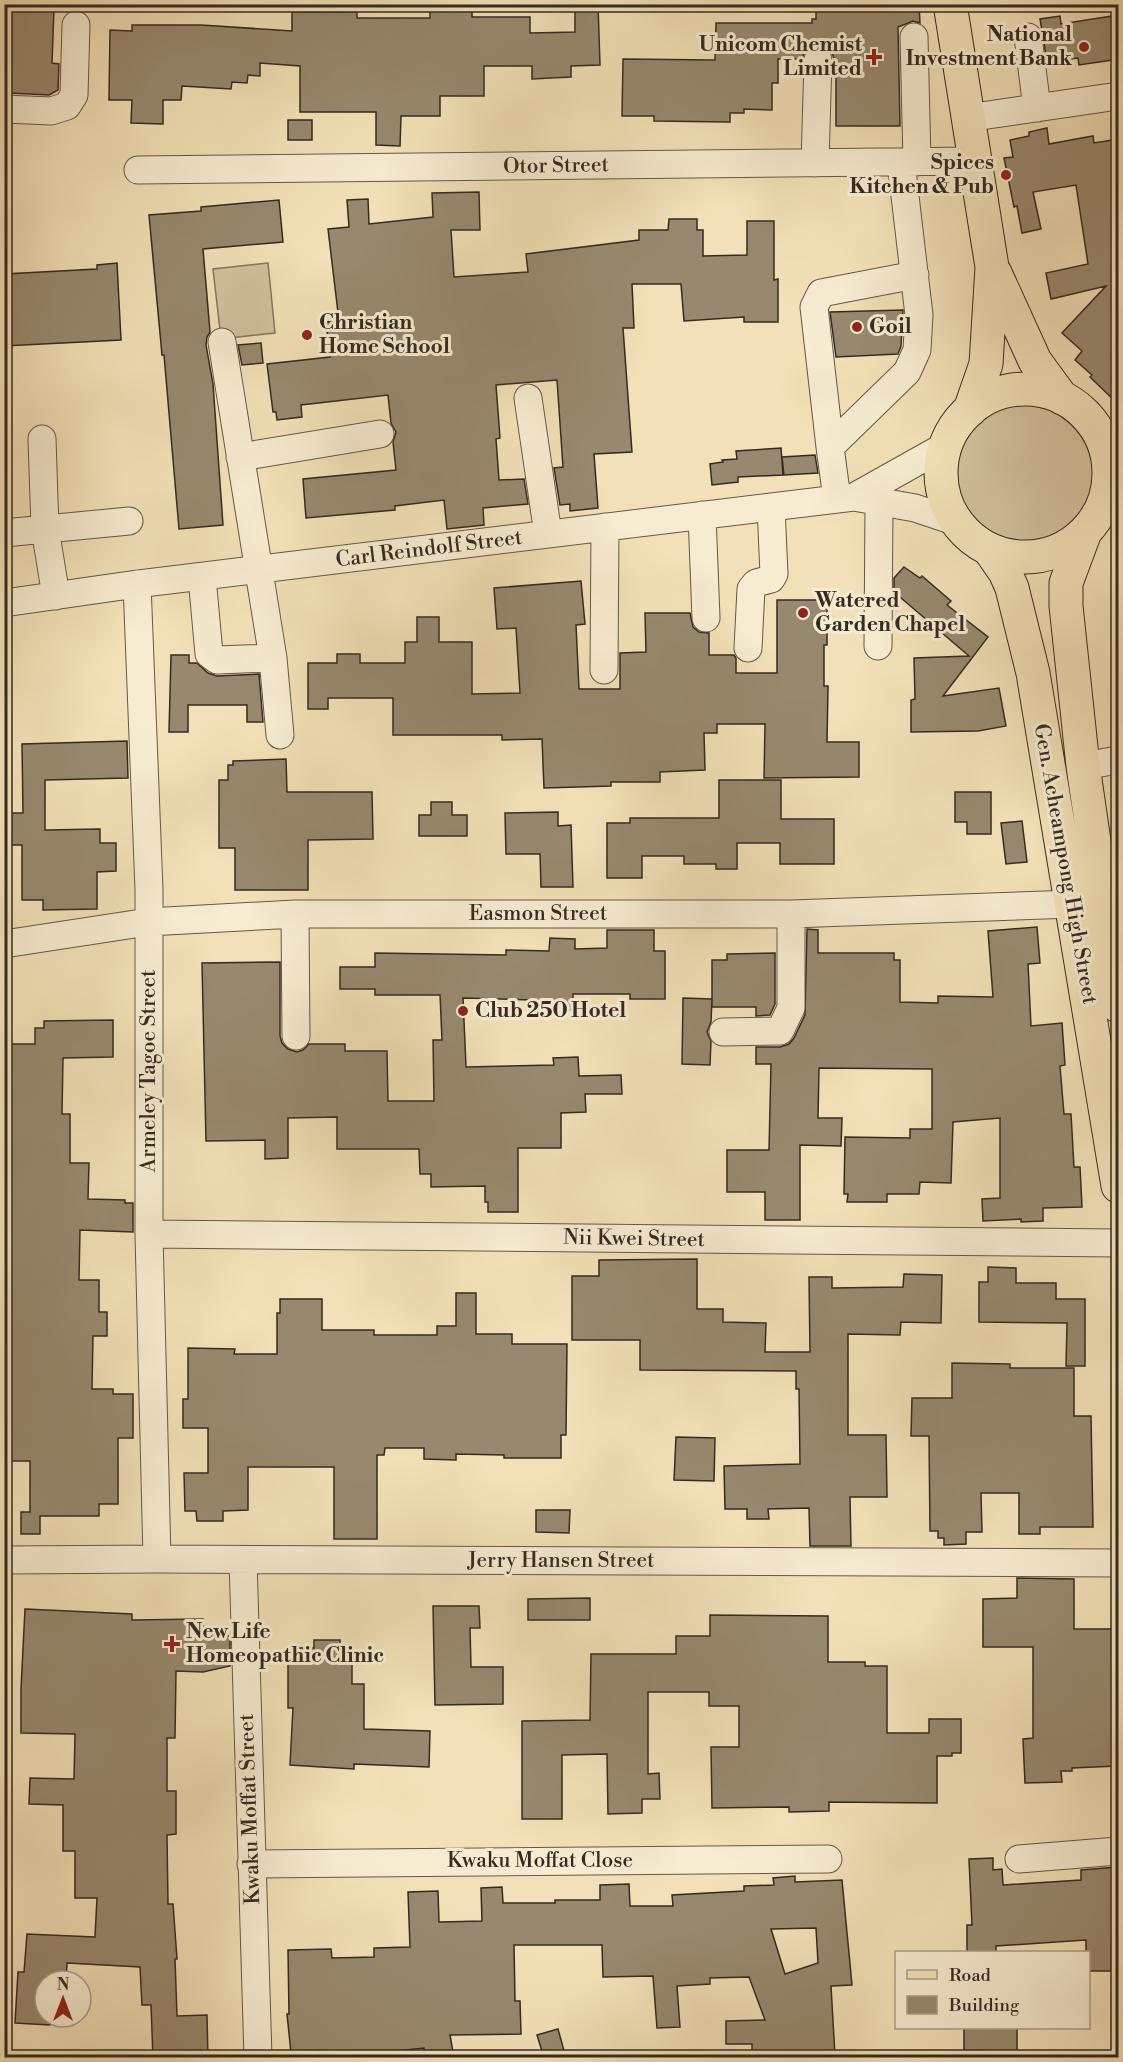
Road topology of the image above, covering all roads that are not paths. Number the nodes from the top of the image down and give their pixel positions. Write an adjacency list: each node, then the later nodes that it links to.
1 (950, 4): 9 (main road)
2 (76, 25): 8 (street)
3 (914, 37): 11 (street)
4 (1028, 37): 7 (street)
5 (818, 60): 12 (street)
6 (1119, 96): 7 (street)
7 (1036, 108): 9 (street)
8 (4, 109)
9 (967, 118): 10 (main road)
10 (975, 161): 11 (street, Otor Street); 14 (main road)
11 (909, 162): 12 (street, Otor Street); 15 (street)
12 (815, 163): 13 (street, Otor Street)
13 (138, 170)
14 (992, 267): 18 (main road); 19 (main road)
15 (915, 275): 24 (street); 24 (street)
16 (222, 342): 25 (street)
17 (528, 398): 35 (street)
18 (1073, 405): 19 (main road); 20 (main road); 29 (main road)
19 (970, 410): 23 (main road)
20 (1119, 425)
21 (380, 434): 25 (street)
22 (42, 439): 33 (street)
23 (945, 446): 26 (street, Carl Reindolf Street); 31 (main road)
24 (831, 447): 26 (street)
25 (240, 457): 37 (street)
26 (857, 500): 27 (street, Carl Reindolf Street); 31 (street, Carl Reindolf Street); 43 (street)
27 (771, 507): 28 (street, Carl Reindolf Street); 44 (street)
28 (702, 515): 32 (street, Carl Reindolf Street); 42 (street)
29 (1101, 515): 36 (main road); 49 (main road, Gen. Acheampong High Street)
30 (129, 521): 33 (street)
31 (957, 522): 36 (main road)
32 (605, 527): 35 (street, Carl Reindolf Street); 46 (street)
33 (45, 529): 34 (street); 40 (street)
34 (4, 533)
35 (548, 534): 37 (street, Carl Reindolf Street)
36 (988, 549): 50 (main road, Gen. Acheampong High Street)
37 (259, 570): 38 (street, Carl Reindolf Street); 45 (street)
38 (202, 576): 39 (street, Carl Reindolf Street); 45 (street)
39 (137, 584): 40 (street, Carl Reindolf Street); 53 (street, Armeley Tagoe Street)
40 (56, 596): 41 (street, Carl Reindolf Street)
41 (4, 603)
42 (706, 618)
43 (878, 646)
44 (748, 648)
45 (273, 658): 47 (street)
46 (604, 670)
47 (279, 735)
48 (1119, 760): 49 (street)
49 (1083, 766): 55 (main road, Gen. Acheampong High Street)
50 (1073, 904): 52 (street, Easmon Street); 58 (main road, Gen. Acheampong High Street)
51 (295, 914): 52 (street, Easmon Street); 53 (street, Easmon Street); 57 (street)
52 (791, 914): 56 (street)
53 (148, 922): 54 (street, Easmon Street); 59 (street, Armeley Tagoe Street)
54 (4, 944)
55 (1119, 1006)
56 (723, 1032)
57 (296, 1036)
58 (1119, 1186)
59 (149, 1234): 60 (street, Nii Kwei Street); 61 (street, Armeley Tagoe Street)
60 (1119, 1243)
61 (158, 1559): 62 (street, Jerry Hansen Street); 63 (street, Jerry Hansen Street)
62 (4, 1560)
63 (243, 1560): 64 (street, Jerry Hansen Street); 68 (street, Kwaku Moffat Street)
64 (1119, 1563)
65 (1119, 1851): 67 (street)
66 (828, 1859): 68 (street, Kwaku Moffat Close)
67 (1019, 1859)
68 (252, 1864): 69 (street, Kwaku Moffat Street)
69 (258, 2058)

